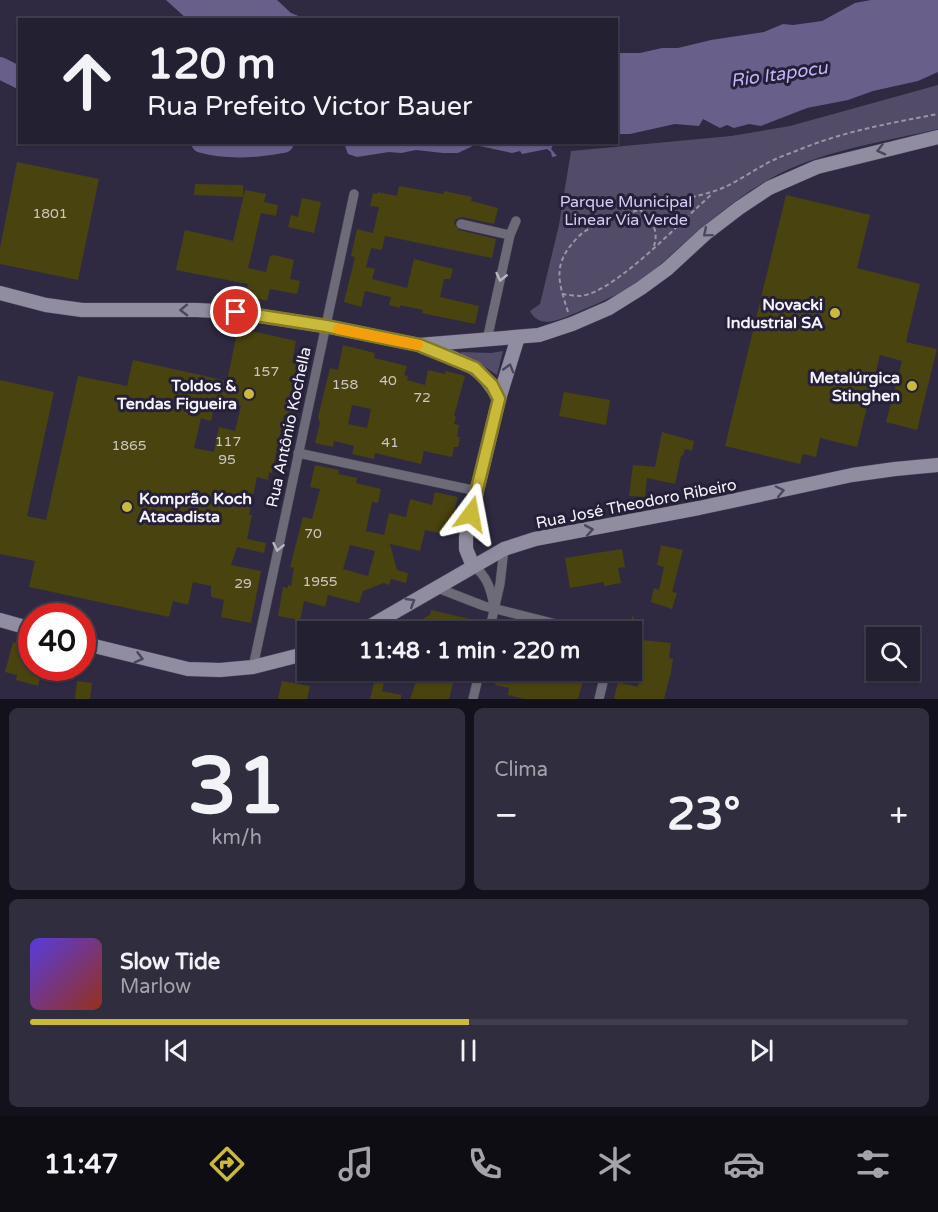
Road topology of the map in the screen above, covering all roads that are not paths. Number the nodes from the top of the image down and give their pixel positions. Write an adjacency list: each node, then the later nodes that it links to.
1 (938, 137): 8 (main road, one-way to 8)
2 (354, 194): 7 (street, Rua Antônio Kochella)
3 (516, 221): 5 (street)
4 (461, 224): 5 (street)
5 (510, 235): 9 (street, one-way to 9)
6 (0, 293): 7 (main road, one-way to 6)
7 (326, 326): 10 (main road); 12 (street, Rua Antônio Kochella)
8 (518, 337): 9 (main road); 11 (main road, one-way to 8)
9 (487, 340): 10 (main road)
10 (419, 345): 11 (main road)
11 (499, 399): 14 (main road)
12 (298, 453): 14 (street); 26 (street, Rua Antônio Kochella, one-way to 26)
13 (938, 465): 15 (main road, Rua José Theodoro Ribeiro, one-way to 13)
14 (477, 491): 16 (main road)
15 (504, 549): 16 (main road, Rua José Theodoro Ribeiro); 18 (street)
16 (473, 566): 17 (main road, Rua José Theodoro Ribeiro); 18 (street)
17 (435, 587): 18 (street); 20 (main road, Rua José Theodoro Ribeiro, one-way to 17)
18 (495, 608): 21 (street); 22 (street)
19 (0, 620): 23 (main road)
20 (378, 621)
21 (492, 621)
22 (545, 621)
23 (18, 625)
24 (96, 646): 26 (main road, one-way to 26)
25 (297, 656): 26 (main road)
26 (253, 667)
27 (477, 681): 29 (street)
28 (603, 681): 30 (street)
29 (473, 699)
30 (599, 699)

